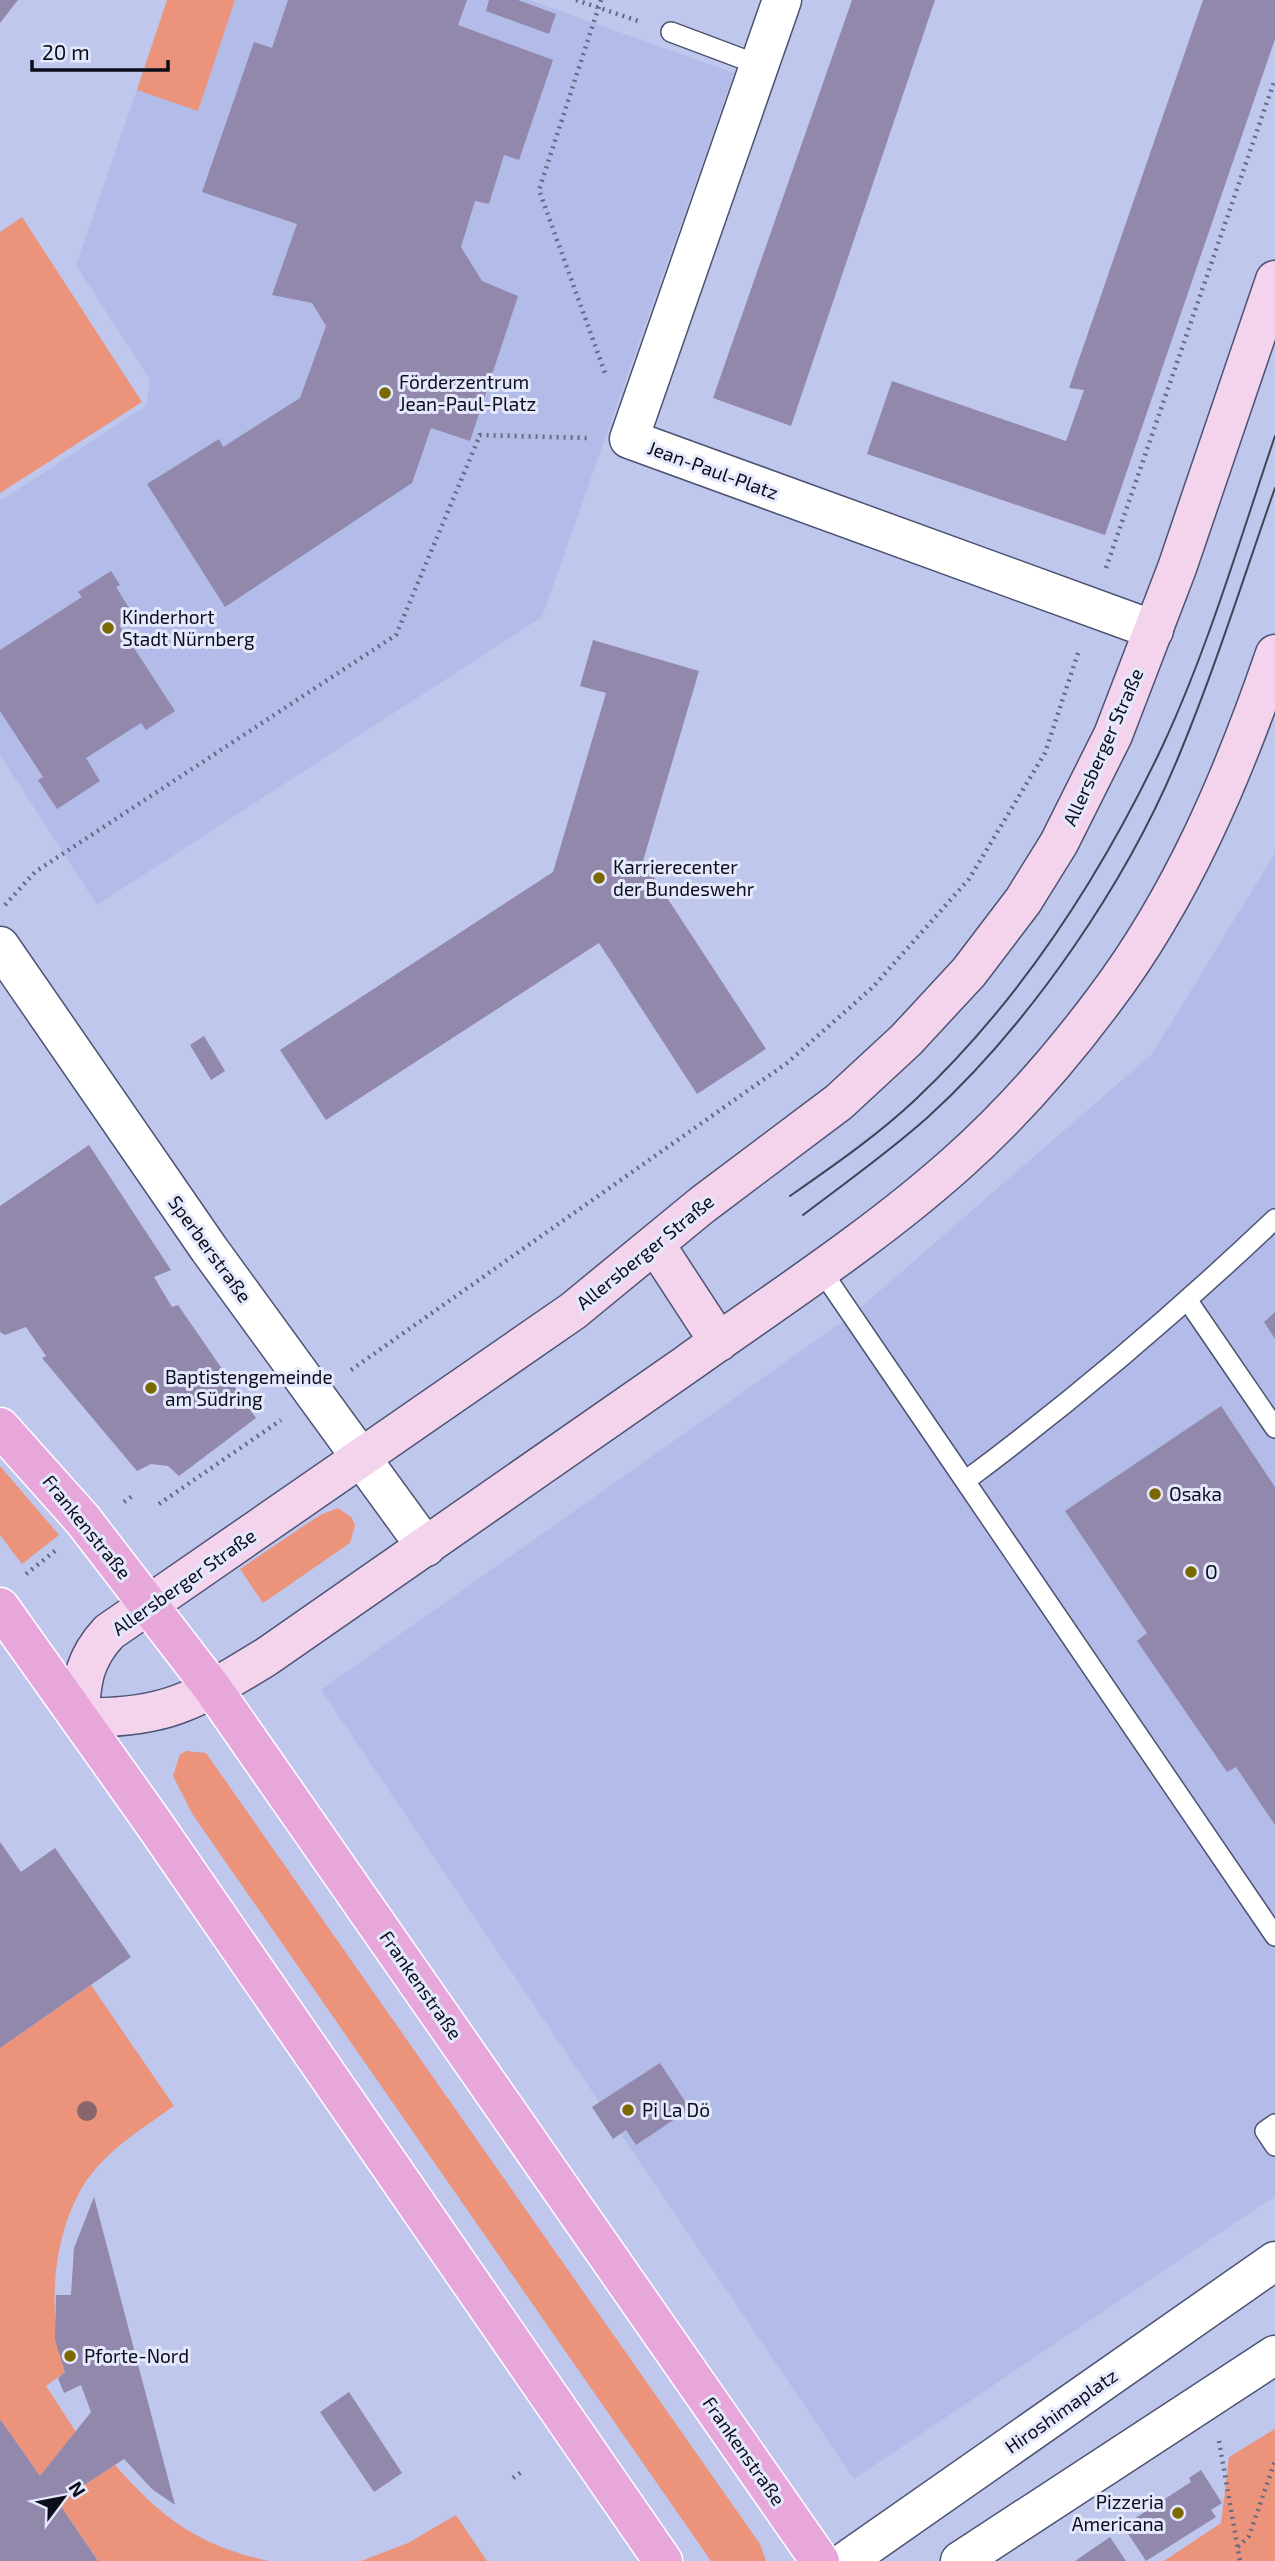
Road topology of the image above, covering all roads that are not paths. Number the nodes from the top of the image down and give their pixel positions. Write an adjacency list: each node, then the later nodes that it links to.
1 (782, 0): 3 (street, Jean-Paul-Platz)
2 (671, 32): 3 (lane)
3 (759, 65): 5 (street, Jean-Paul-Platz)
4 (1275, 280): 5 (main road, Allersberger Straße)
5 (1154, 630): 9 (main road, Allersberger Straße)
6 (1274, 661): 10 (main road)
7 (0, 946): 15 (street, Sperberstraße)
8 (1275, 1219): 11 (lane)
9 (655, 1244): 12 (main road); 15 (main road, Allersberger Straße)
10 (821, 1270): 12 (main road); 16 (lane)
11 (1188, 1301): 14 (lane); 16 (lane)
12 (719, 1342): 17 (main road)
13 (0, 1427): 18 (main road, Frankenstraße)
14 (1275, 1428)
15 (363, 1458): 17 (street, Sperberstraße); 18 (main road, Allersberger Straße)
16 (965, 1481): 22 (lane)
17 (426, 1547): 20 (main road)
18 (149, 1604): 20 (main road, Frankenstraße); 21 (main road, Allersberger Straße)
19 (0, 1607): 21 (main road)
20 (213, 1689): 21 (main road); 28 (main road, Frankenstraße)
21 (79, 1717): 27 (main road)
22 (1275, 1936)
23 (1275, 2124): 24 (lane)
24 (1275, 2146)
25 (1275, 2261): 29 (street, Hiroshimaplatz)
26 (1275, 2355): 30 (street)
27 (663, 2561)
28 (820, 2561)
29 (846, 2561)
30 (960, 2561)

